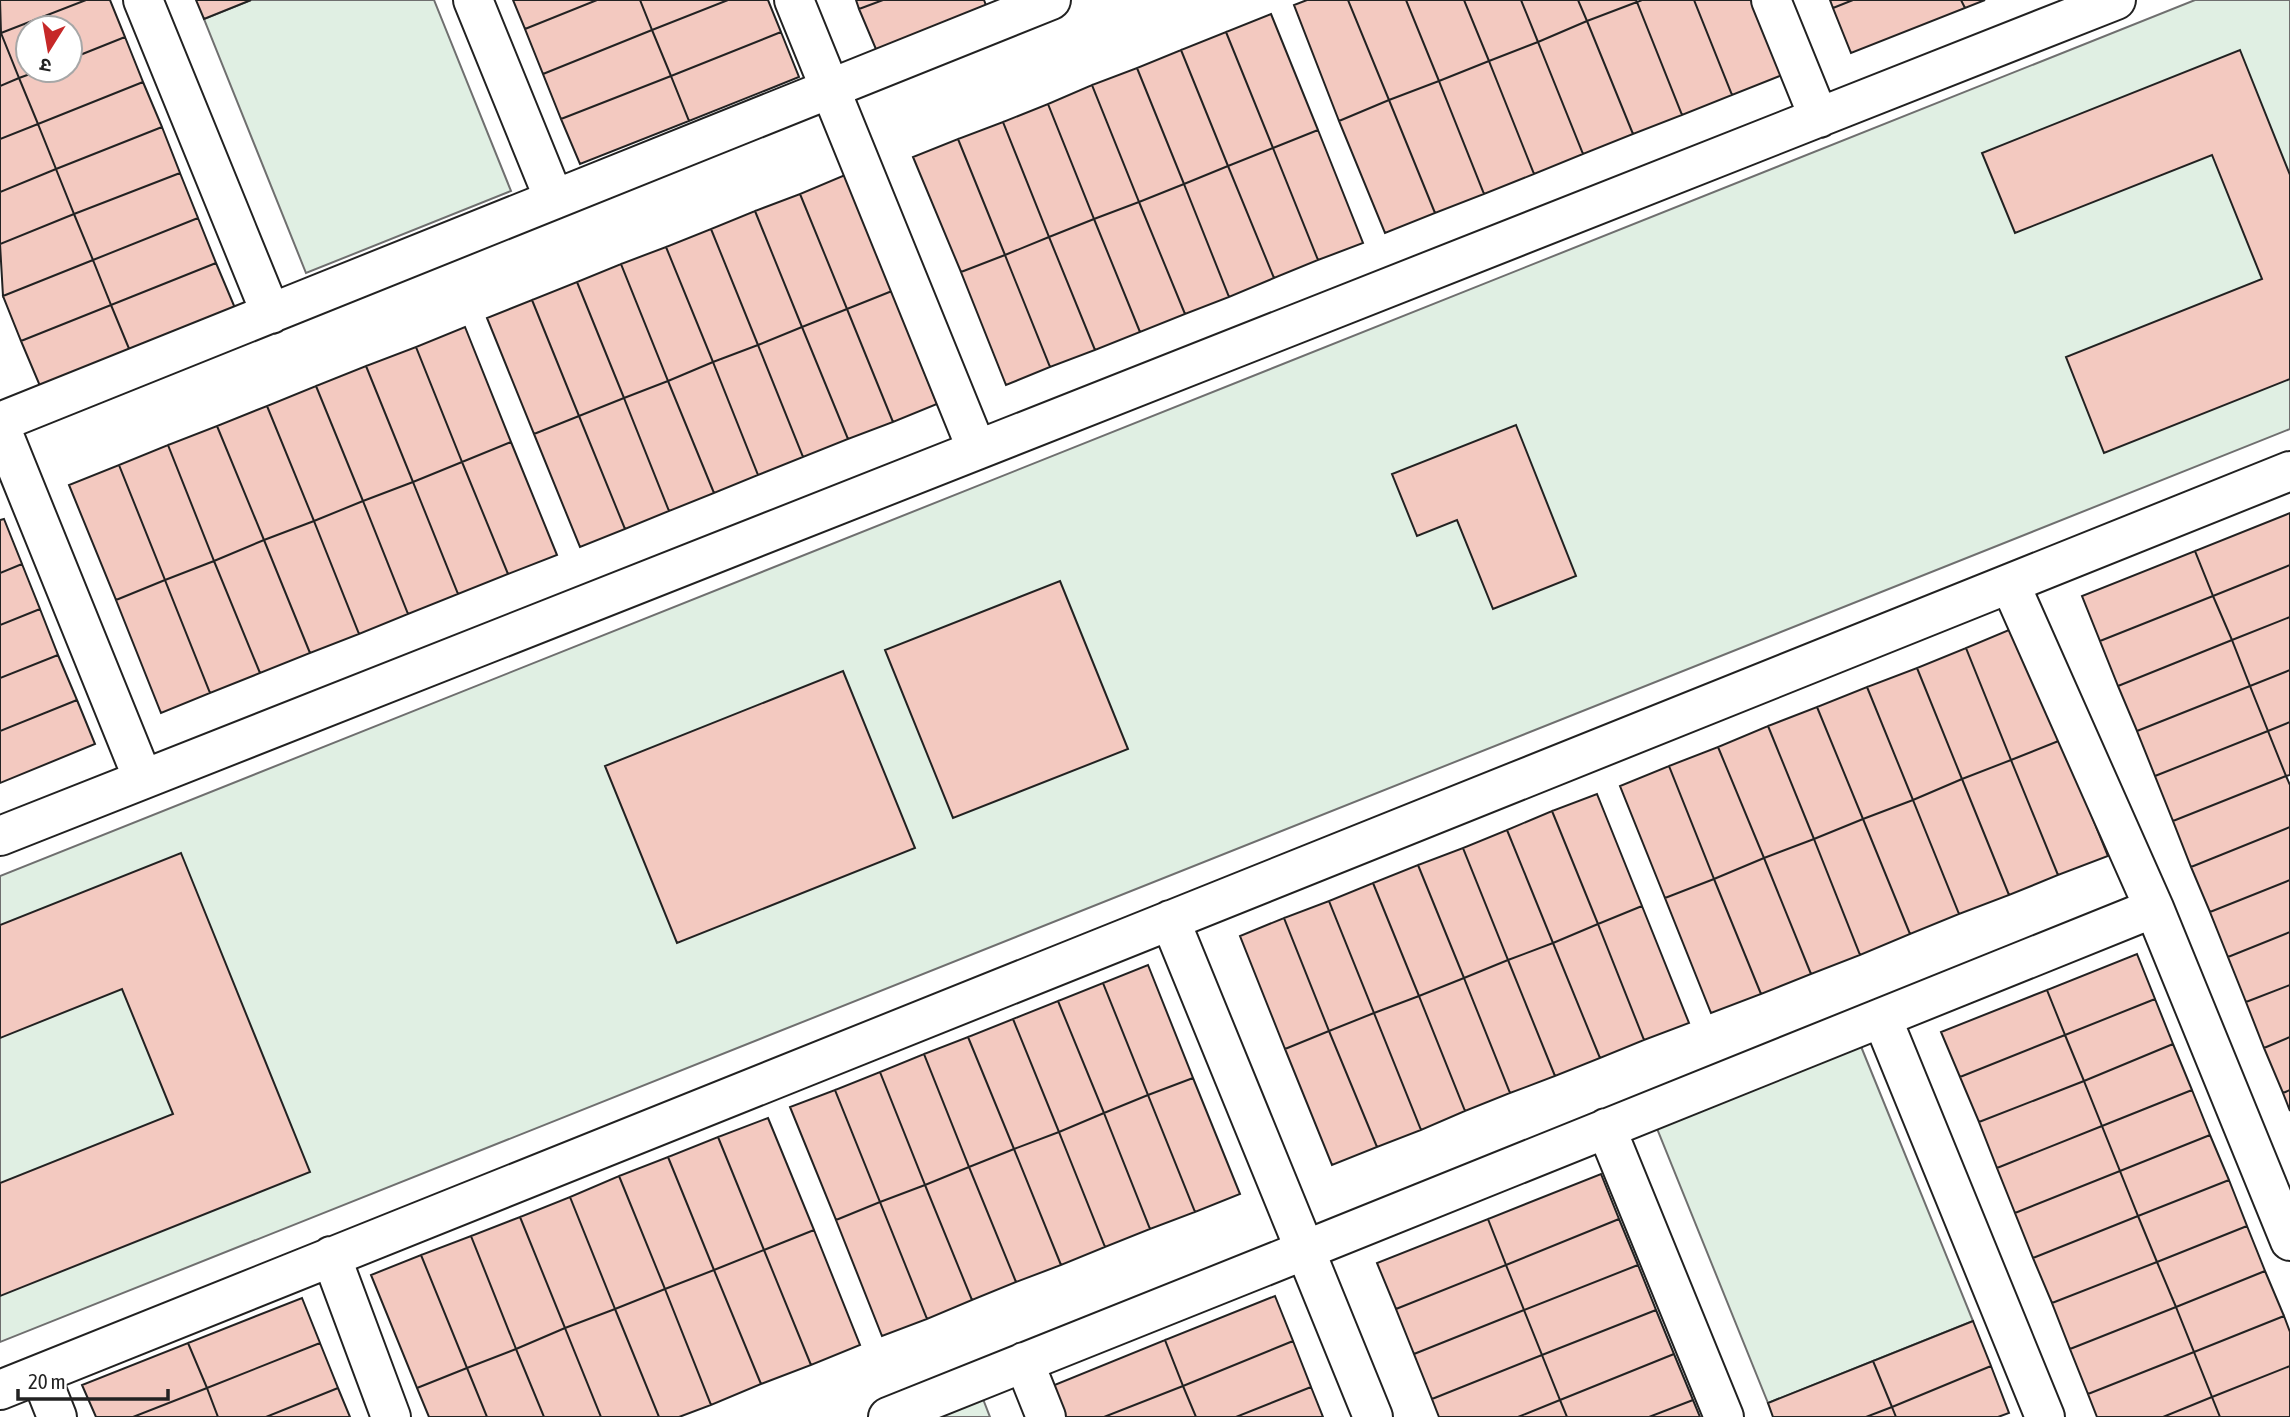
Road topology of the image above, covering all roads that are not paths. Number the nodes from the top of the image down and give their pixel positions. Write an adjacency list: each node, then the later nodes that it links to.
1 (143, 0): 10 (street)
2 (473, 0): 9 (street)
3 (794, 0): 7 (street)
4 (1051, 0): 7 (street)
5 (1771, 0): 8 (street)
6 (2115, 0): 8 (street)
7 (830, 89): 9 (street); 12 (street)
8 (1819, 118): 12 (street)
9 (554, 200): 10 (street)
10 (271, 314): 11 (street)
11 (0, 424): 15 (street)
12 (977, 450): 15 (street)
13 (2290, 471): 14 (street)
14 (2010, 584): 17 (street); 18 (street)
15 (143, 779): 16 (street)
16 (0, 836)
17 (2154, 908): 19 (street); 21 (street)
18 (1170, 920): 22 (street); 23 (street)
19 (1882, 1017): 20 (street); 33 (street)
20 (1606, 1128): 22 (street); 32 (street)
21 (2290, 1241)
22 (1305, 1250): 24 (street); 31 (street)
23 (331, 1256): 25 (street); 28 (street)
24 (1024, 1362): 29 (street); 30 (street)
25 (40, 1374): 26 (street); 27 (street)
26 (0, 1390)
27 (57, 1417)
28 (391, 1417)
29 (888, 1417)
30 (1046, 1417)
31 (1373, 1417)
32 (1724, 1417)
33 (2045, 1417)

